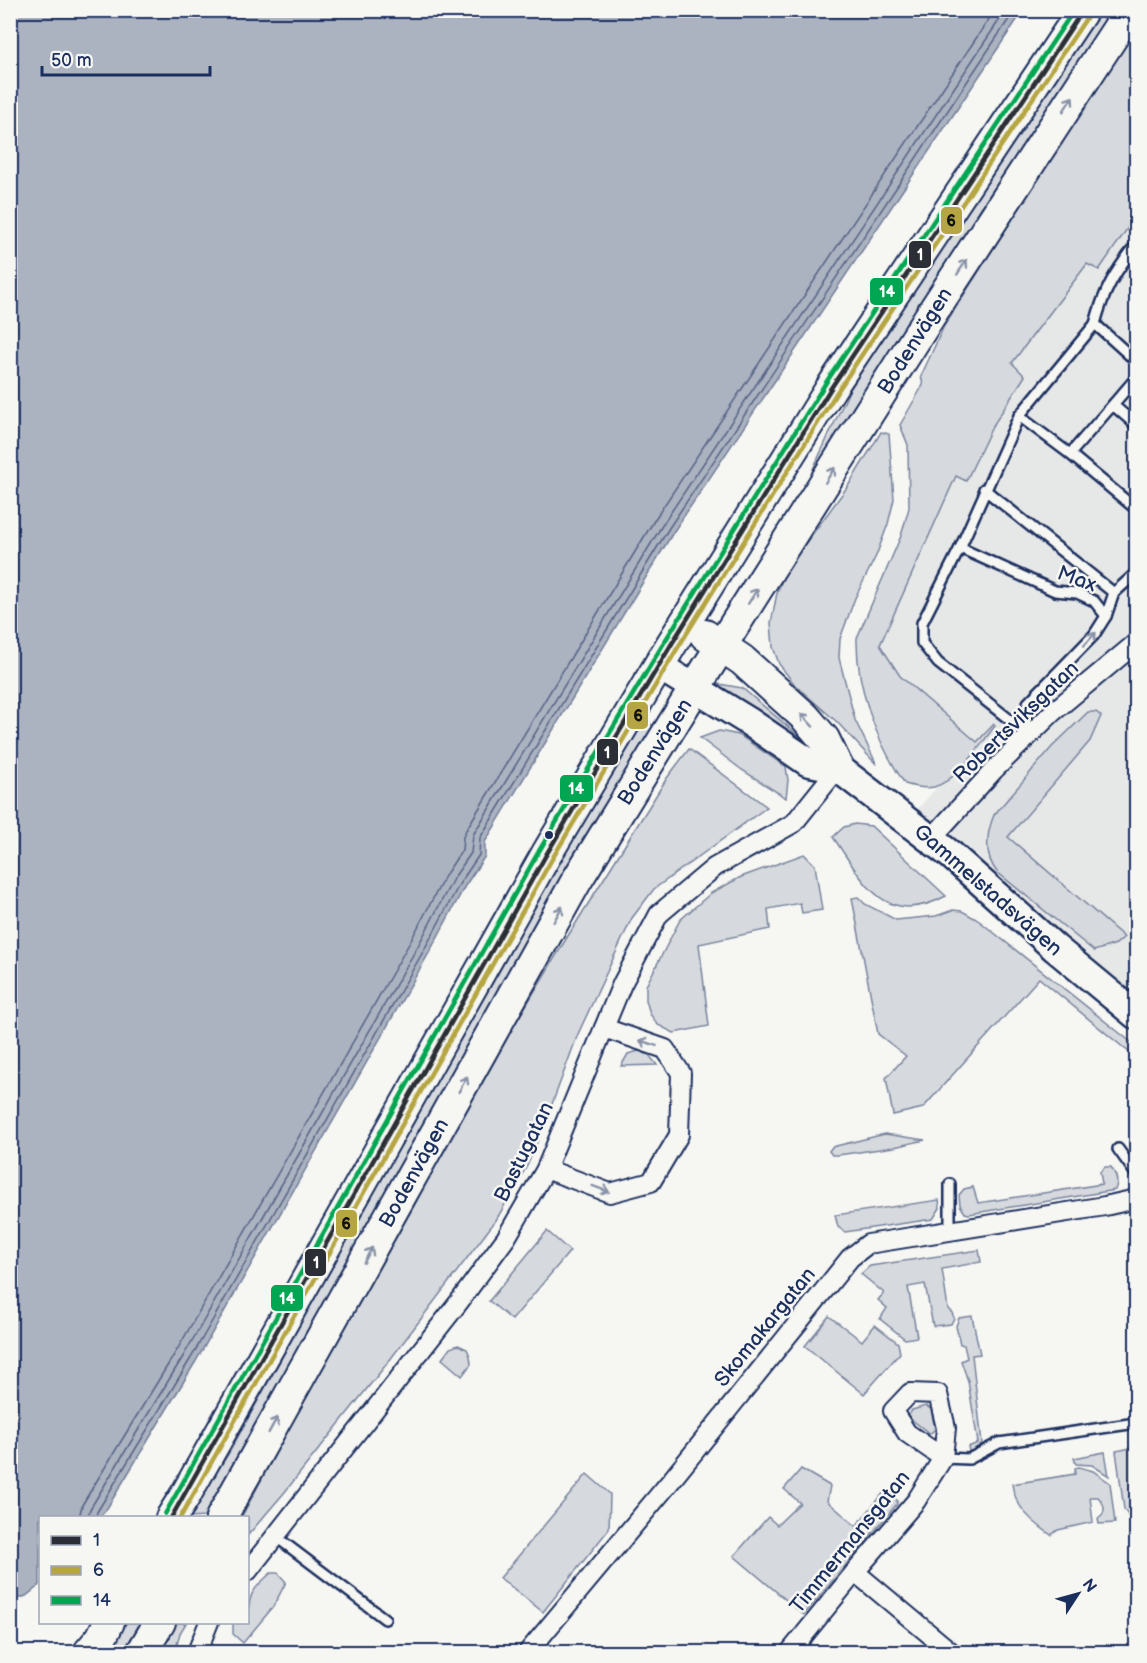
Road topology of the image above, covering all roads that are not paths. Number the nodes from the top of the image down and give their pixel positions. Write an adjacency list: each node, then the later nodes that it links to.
1 (1083, 10): 17 (main road, Bodenvägen)
2 (1129, 12): 19 (main road, Bodenvägen, one-way to 2)
3 (1137, 244): 4 (lane)
4 (1095, 324): 5 (lane); 8 (lane)
5 (1137, 361)
6 (1137, 378): 7 (lane)
7 (1113, 405): 9 (lane); 10 (lane)
8 (1019, 416): 10 (lane); 11 (lane)
9 (1137, 424)
10 (1070, 454): 12 (lane)
11 (984, 489): 13 (lane); 15 (lane)
12 (1137, 509)
13 (960, 548): 16 (lane, Max); 22 (lane)
14 (1137, 573): 15 (lane)
15 (1114, 592): 16 (lane)
16 (1106, 616): 22 (lane, Max, one-way to 16)
17 (685, 622): 19 (main road); 20 (main road, Bodenvägen)
18 (1137, 643): 22 (street, Robertsviksgatan)
19 (722, 645): 21 (main road, Bodenvägen); 23 (main road, one-way to 19)
20 (659, 666): 21 (street); 35 (main road, Bodenvägen)
21 (695, 688): 23 (street); 36 (main road, Bodenvägen, one-way to 21)
22 (1029, 735): 24 (street, Robertsviksgatan)
23 (838, 768): 24 (street, Gammelstadsvägen); 26 (street, Bastugatan)
24 (931, 839): 25 (street, Gammelstadsvägen)
25 (1137, 1015)
26 (603, 1028): 28 (street, Bastugatan); 28 (street, one-way to 26)
27 (1118, 1149): 29 (lane)
28 (546, 1169): 37 (street, Bastugatan)
29 (1137, 1174)
30 (950, 1184): 32 (lane)
31 (1137, 1199): 32 (street, Skomakargatan)
32 (950, 1230): 47 (street, Skomakargatan)
33 (1137, 1423): 34 (lane)
34 (943, 1458): 39 (street, Timmermansgatan)
35 (172, 1516)
36 (222, 1516)
37 (275, 1536): 38 (street, Bastugatan); 40 (lane)
38 (249, 1570)
39 (855, 1572): 48 (street, Timmermansgatan); 49 (street)
40 (384, 1619)
41 (109, 1624): 44 (main road)
42 (159, 1624): 45 (main road)
43 (209, 1624): 46 (street)
44 (89, 1653)
45 (142, 1653)
46 (197, 1653)
47 (528, 1653)
48 (790, 1653)
49 (951, 1653)

